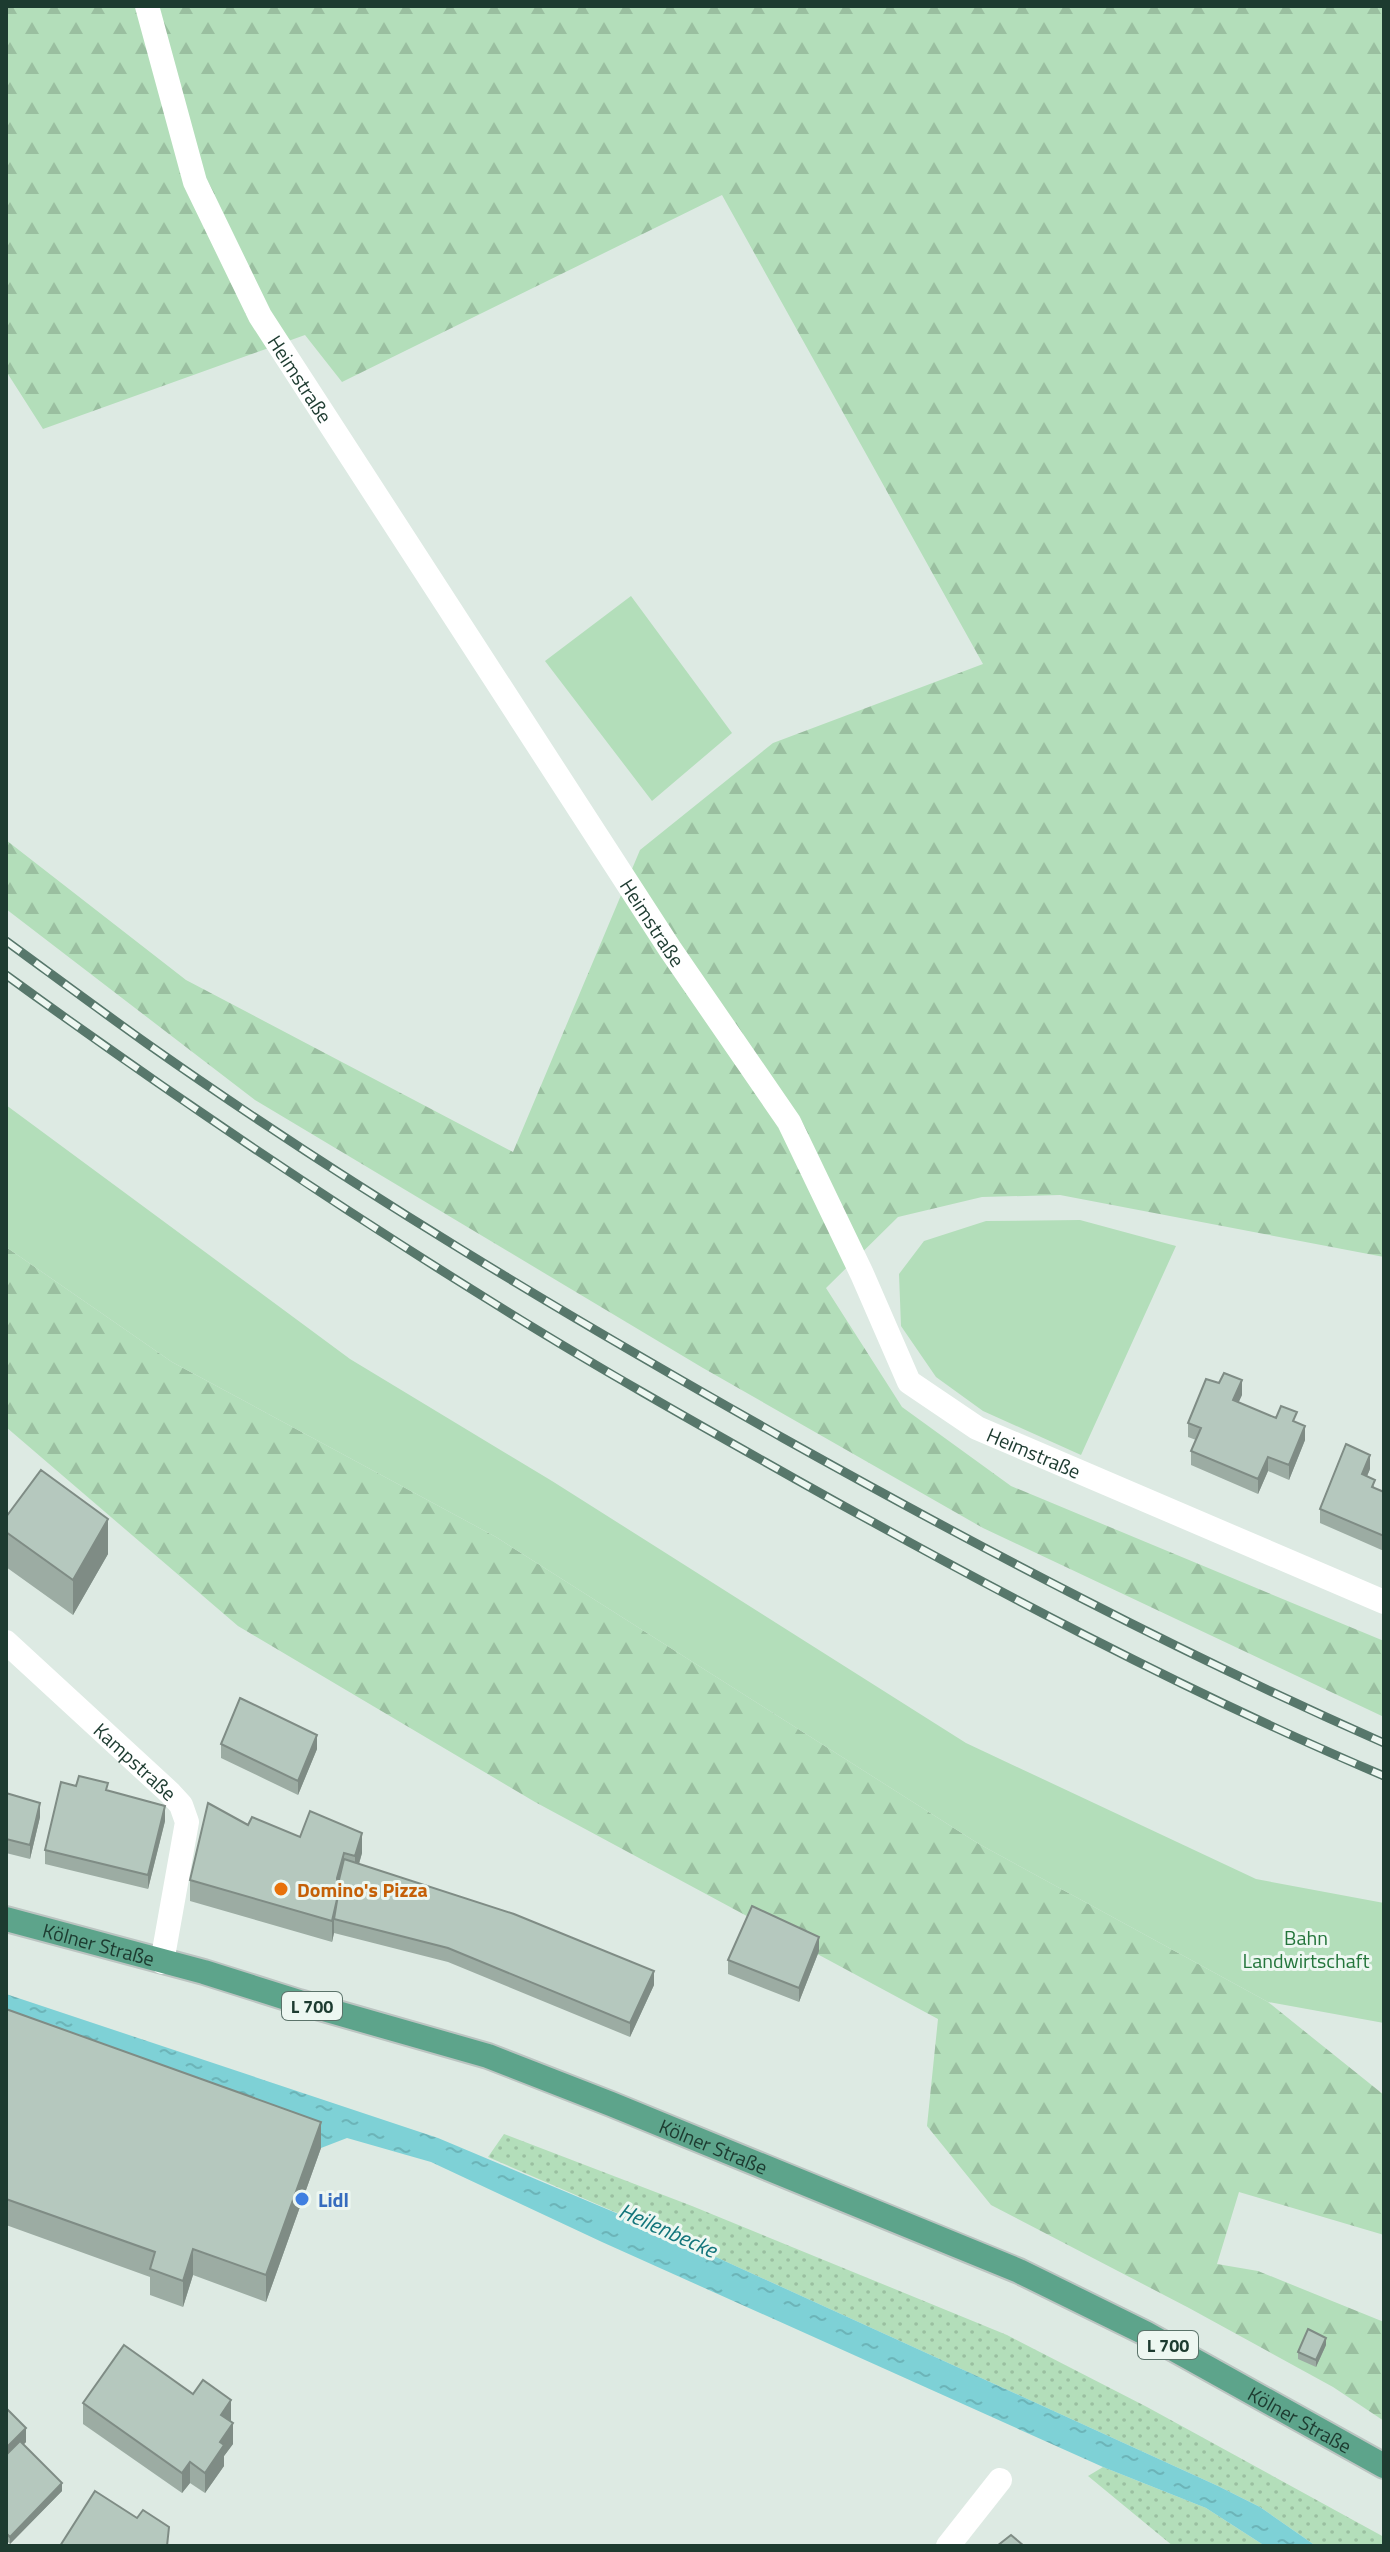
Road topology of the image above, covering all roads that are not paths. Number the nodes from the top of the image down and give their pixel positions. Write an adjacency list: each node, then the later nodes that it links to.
1 (147, 6): 2 (street, Heimstraße)
2 (1384, 1602)
3 (6, 1642): 5 (street, Kampstraße)
4 (6, 1919): 5 (main road, Kölner Straße / L 700)
5 (162, 1962): 6 (main road, Kölner Straße / L 700)
6 (1384, 2466)
7 (1000, 2480): 8 (street)
8 (948, 2546)

